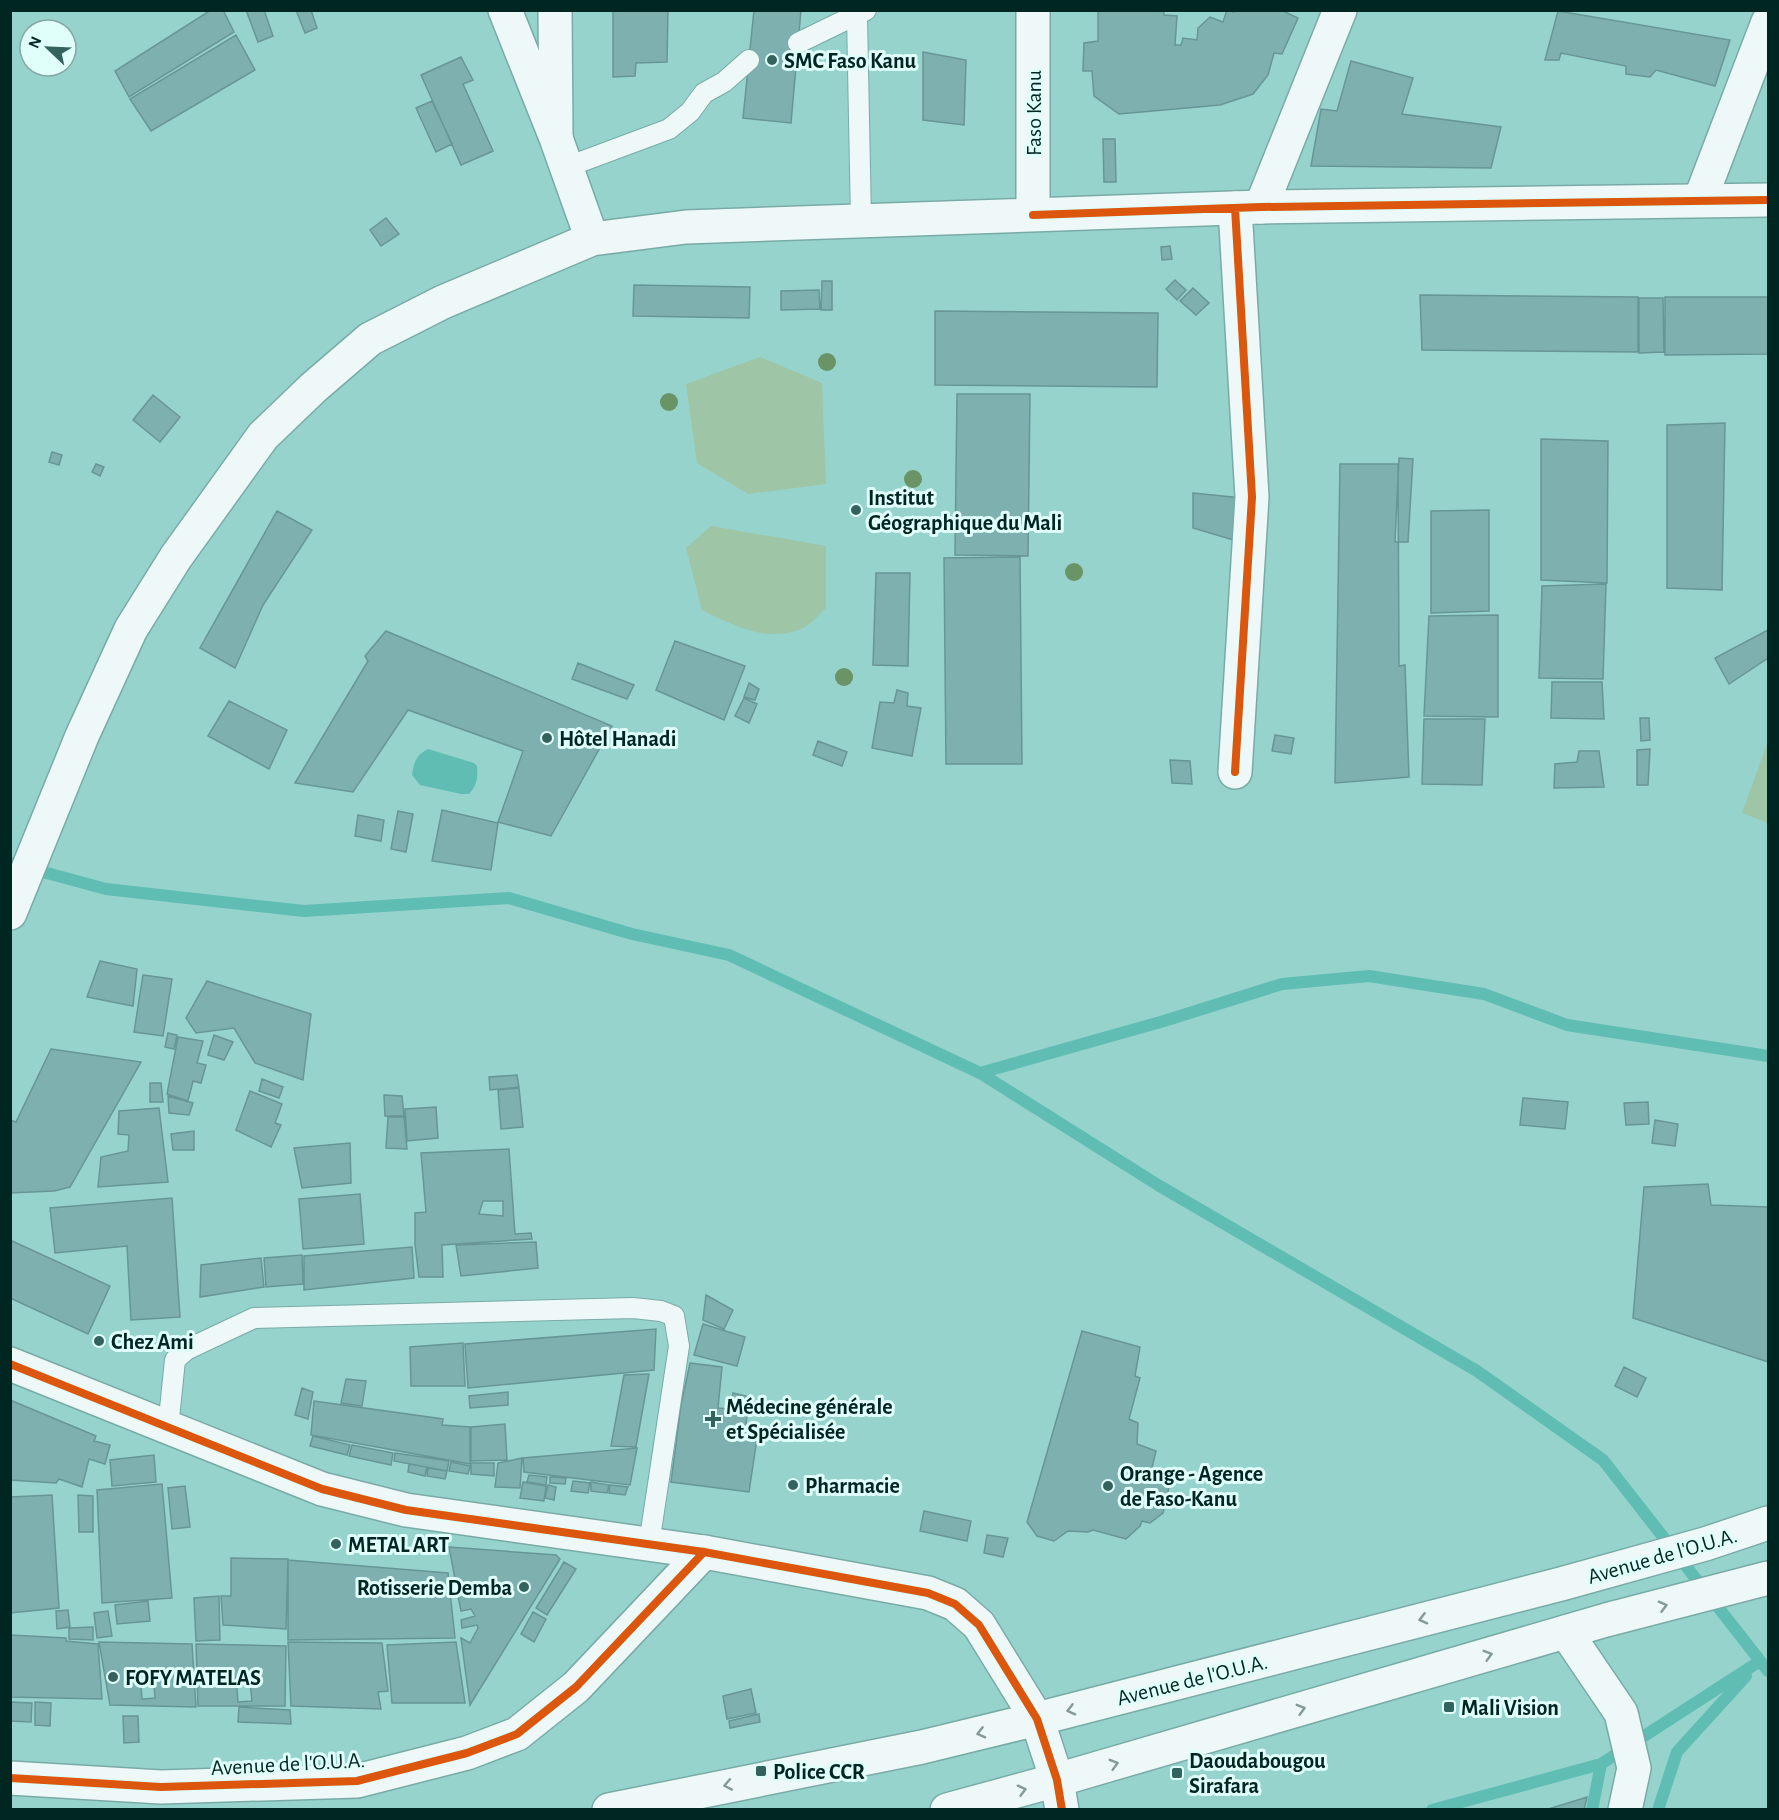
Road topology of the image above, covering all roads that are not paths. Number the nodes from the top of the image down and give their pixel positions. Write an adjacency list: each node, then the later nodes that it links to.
1 (505, 10): 9 (main road)
2 (555, 10): 9 (main road)
3 (1033, 10): 13 (main road, Faso Kanu)
4 (1341, 10): 12 (main road)
5 (862, 13): 7 (lane); 14 (lane)
6 (1768, 22): 10 (main road)
7 (798, 43)
8 (749, 60): 9 (lane)
9 (561, 152): 15 (main road)
10 (1700, 200): 11 (main road); 12 (main road)
11 (1768, 200)
12 (1248, 207): 13 (main road); 16 (main road)
13 (1033, 215): 14 (main road)
14 (861, 221): 15 (main road)
15 (592, 238): 17 (main road)
16 (1236, 772)
17 (10, 912)
18 (10, 1364): 19 (main road)
19 (168, 1428): 21 (main road); 21 (lane)
20 (1768, 1522): 25 (main road, Avenue de l'O.U.A., one-way to 25)
21 (648, 1544): 22 (main road)
22 (704, 1552): 25 (main road); 26 (main road, Avenue de l'O.U.A.)
23 (1768, 1578): 24 (main road, one-way to 23)
24 (1566, 1632): 27 (main road, one-way to 24); 30 (main road)
25 (1038, 1719): 27 (main road); 28 (main road, Avenue de l'O.U.A., one-way to 28)
26 (10, 1778)
27 (1060, 1795): 29 (main road, one-way to 27)
28 (609, 1809)
29 (947, 1809)
30 (1625, 1809)

